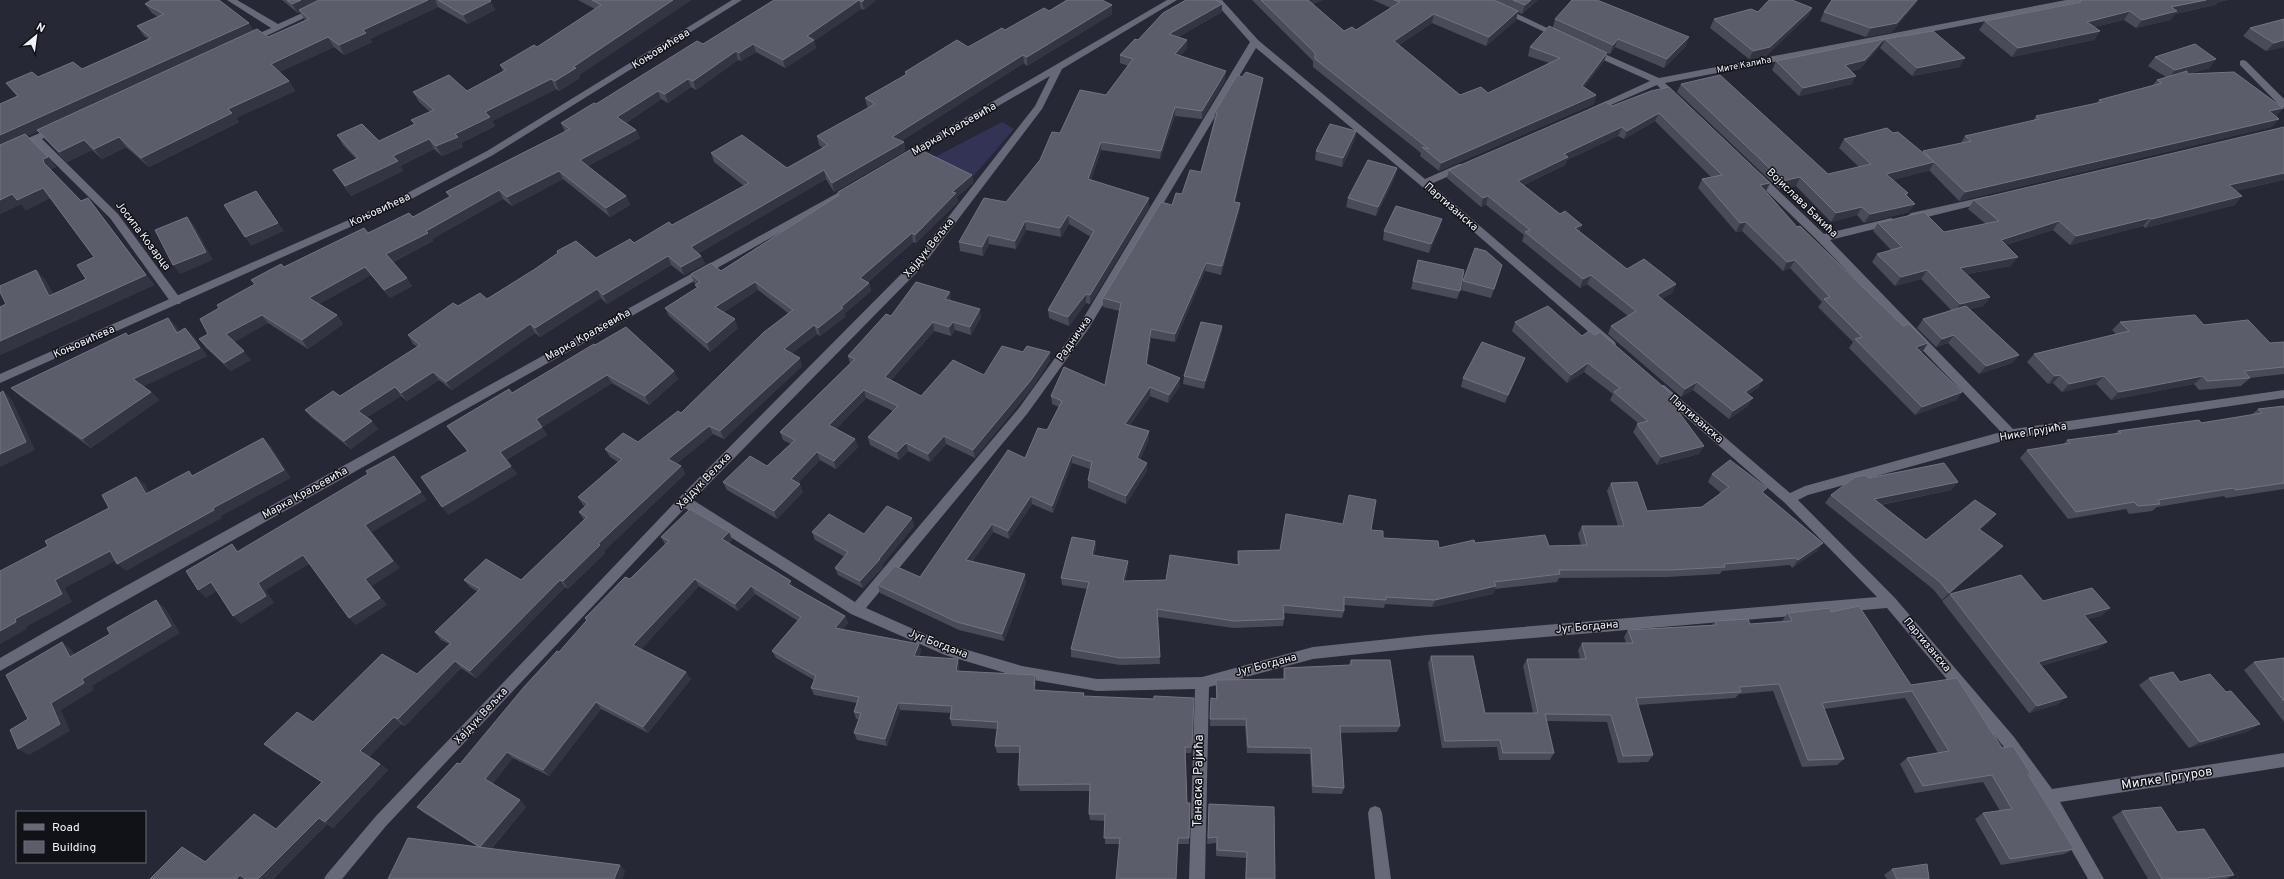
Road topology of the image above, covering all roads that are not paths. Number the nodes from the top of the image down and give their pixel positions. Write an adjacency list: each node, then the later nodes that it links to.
1 (231, 0): 8 (street)
2 (338, 0): 8 (street)
3 (738, 0): 27 (street, Коњовићева)
4 (1173, 0): 12 (street, Марка Краљевића)
5 (1217, 0): 9 (street, Партизанска)
6 (1481, 0): 13 (street)
7 (2080, 0): 13 (street, Мите Калића)
8 (278, 28): 10 (street)
9 (1255, 42): 24 (street, Партизанска); 36 (street, Радничка)
10 (242, 44)
11 (2243, 63): 14 (street)
12 (1058, 69): 20 (street, Марка Краљевића); 34 (street, Хајдук Вељка)
13 (1658, 81): 15 (street); 16 (street, Мите Калића)
14 (2284, 104)
15 (1685, 108)
16 (1587, 112)
17 (63, 125): 18 (street)
18 (35, 138): 19 (street); 27 (street, Јосипа Козарца)
19 (0, 154)
20 (896, 162)
21 (1473, 162): 24 (street)
22 (1751, 171): 26 (street, Војислава Бакића)
23 (862, 182): 37 (street, Марка Краљевића)
24 (1424, 184): 28 (street, Партизанска)
25 (1999, 196): 26 (street)
26 (1822, 238): 32 (street, Војислава Бакића)
27 (176, 301): 29 (street, Коњовићева)
28 (1622, 354)
29 (0, 379)
30 (1652, 380): 33 (street, Партизанска)
31 (2284, 394): 32 (street, Нике Грујића)
32 (2010, 434): 33 (street, Нике Грујића)
33 (1789, 499): 35 (street, Партизанска)
34 (684, 501): 36 (street, Југ Богдана); 42 (street, Хајдук Вељка)
35 (1890, 602): 38 (street, Југ Богдана); 40 (street, Партизанска)
36 (856, 610): 38 (street, Југ Богдана)
37 (0, 665)
38 (1202, 683): 43 (street, Танаска Рајића)
39 (2284, 760): 40 (street, Милке Гргуров)
40 (2049, 797): 45 (street, Партизанска)
41 (1375, 813): 44 (street)
42 (332, 879)
43 (1197, 879)
44 (1383, 879)
45 (2096, 879)

